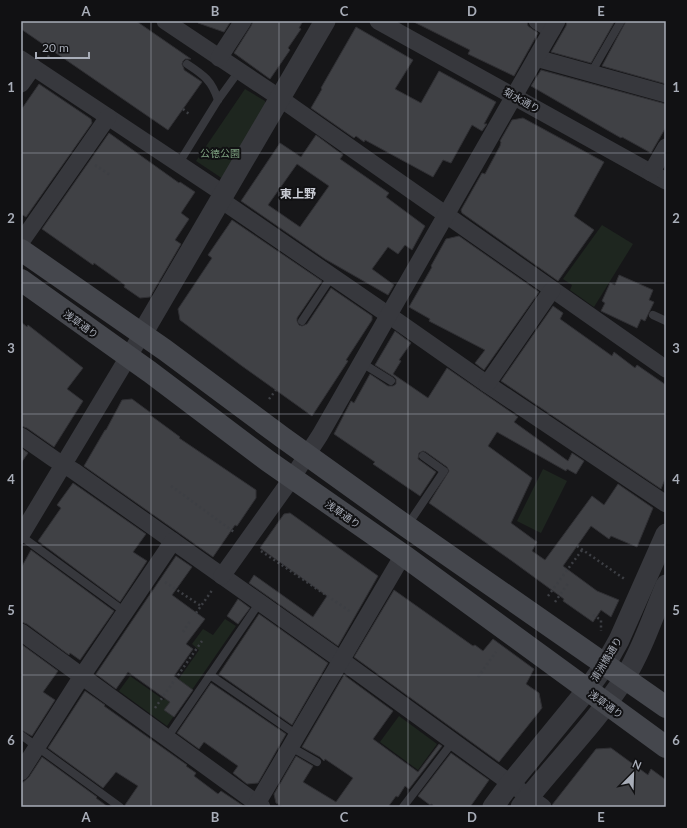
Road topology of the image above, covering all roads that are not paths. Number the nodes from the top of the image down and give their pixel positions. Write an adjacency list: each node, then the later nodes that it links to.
1 (165, 21): 8 (street)
2 (243, 21): 8 (street)
3 (325, 21): 17 (street)
4 (378, 21): 16 (street, 菊水通り)
5 (537, 21): 7 (street)
6 (621, 21): 13 (lane)
7 (555, 25): 9 (street)
8 (219, 58): 12 (street)
9 (536, 58): 13 (street); 16 (street)
10 (34, 62): 14 (street); 19 (street)
11 (188, 64): 18 (lane)
12 (239, 71): 17 (street); 18 (lane)
13 (591, 73): 15 (street)
14 (21, 84)
15 (666, 94)
16 (514, 96): 22 (street, 菊水通り); 24 (street)
17 (280, 99): 23 (street); 24 (street)
18 (218, 100): 21 (lane)
19 (108, 117): 21 (street); 25 (street)
20 (666, 147): 22 (street)
21 (179, 163): 23 (street)
22 (659, 177)
23 (223, 197): 27 (street); 34 (street)
24 (446, 216): 29 (street); 30 (street)
25 (21, 242)
26 (21, 250): 34 (main road)
27 (332, 276): 30 (street); 32 (lane)
28 (21, 280): 35 (main road, 浅草通り)
29 (552, 290): 37 (street); 39 (street)
30 (389, 315): 36 (street); 39 (street)
31 (653, 315): 33 (lane)
32 (302, 321)
33 (666, 321)
34 (142, 334): 35 (street); 41 (main road)
35 (128, 357): 43 (street); 44 (main road, 浅草通り)
36 (362, 363): 38 (lane); 41 (street)
37 (666, 369)
38 (391, 381)
39 (487, 384): 45 (street)
40 (21, 436): 43 (street)
41 (307, 455): 44 (street); 46 (main road)
42 (423, 456): 46 (lane)
43 (63, 464): 47 (street); 49 (street)
44 (292, 478): 50 (main road, 浅草通り); 51 (street)
45 (666, 504)
46 (406, 526): 57 (main road)
47 (22, 530): 54 (lane)
48 (666, 534): 57 (street, 清洲橋通り)
49 (173, 541): 51 (street); 54 (street)
50 (403, 555): 56 (street); 61 (main road, 浅草通り)
51 (222, 576): 53 (street)
52 (666, 585): 60 (street)
53 (260, 602): 56 (street); 58 (lane)
54 (125, 612): 59 (street)
55 (21, 632): 59 (street)
56 (341, 660): 66 (street); 67 (street)
57 (605, 665): 60 (main road); 61 (street, 清洲橋通り)
58 (210, 675): 65 (lane); 66 (lane)
59 (82, 676): 65 (street); 68 (street)
60 (624, 678): 62 (street); 63 (main road)
61 (586, 690): 62 (main road, 浅草通り); 72 (street, 清洲橋通り)
62 (606, 704): 69 (main road, 浅草通り); 73 (street)
63 (666, 707)
64 (21, 735): 68 (lane)
65 (166, 738): 74 (street)
66 (294, 741): 70 (lane); 74 (street)
67 (451, 741): 72 (street); 76 (lane)
68 (37, 747): 71 (street); 75 (lane)
69 (666, 747)
70 (317, 762)
71 (21, 772)
72 (510, 784): 73 (street); 77 (street, 清洲橋通り)
73 (531, 804)
74 (258, 806)
75 (120, 807)
76 (403, 807)
77 (493, 807)

